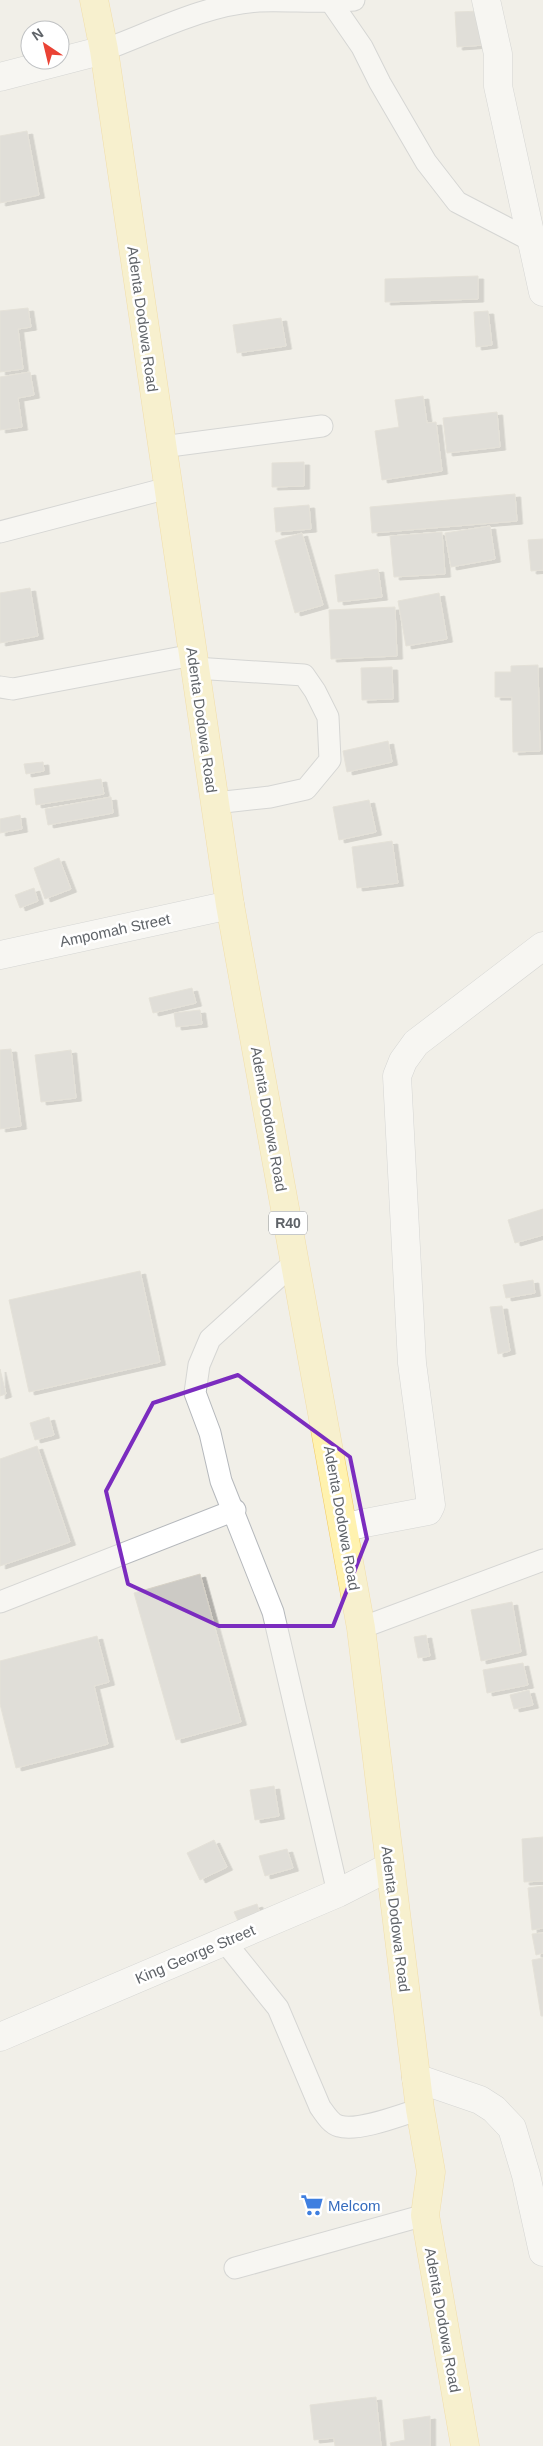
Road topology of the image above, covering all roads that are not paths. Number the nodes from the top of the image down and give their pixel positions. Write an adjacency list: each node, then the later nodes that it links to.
1 (94, 0): 5 (main road, Adenta Dodowa Road / R40)
2 (354, 0): 4 (lane)
3 (486, 0): 7 (street)
4 (331, 2): 5 (lane); 7 (lane)
5 (104, 50): 6 (street); 10 (main road, Adenta Dodowa Road / R40)
6 (0, 77)
7 (534, 242): 8 (street)
8 (543, 292)
9 (322, 426): 10 (lane)
10 (162, 447): 11 (main road, Adenta Dodowa Road / R40)
11 (168, 488): 12 (lane); 13 (main road, Adenta Dodowa Road / R40)
12 (0, 532)
13 (194, 662): 14 (lane); 15 (main road, Adenta Dodowa Road / R40); 15 (lane)
14 (0, 687)
15 (215, 803): 16 (main road, Adenta Dodowa Road / R40)
16 (230, 905): 18 (street, Ampomah Street); 19 (main road, Adenta Dodowa Road / R40)
17 (543, 946): 21 (street)
18 (0, 955)
19 (295, 1262): 20 (lane); 21 (main road, Adenta Dodowa Road / R40)
20 (235, 1510): 23 (lane); 26 (lane)
21 (344, 1527): 24 (main road, Adenta Dodowa Road / R40)
22 (543, 1560): 24 (lane)
23 (0, 1602)
24 (361, 1628): 25 (main road, Adenta Dodowa Road / R40)
25 (389, 1867): 26 (street, King George Street); 29 (main road, Adenta Dodowa Road / R40)
26 (338, 1893): 27 (street, King George Street)
27 (225, 1942): 28 (street, King George Street); 30 (lane)
28 (0, 2037)
29 (416, 2078): 30 (main road, Adenta Dodowa Road / R40); 32 (street)
30 (420, 2109): 31 (main road, Adenta Dodowa Road / R40)
31 (425, 2215): 33 (lane); 34 (main road, Adenta Dodowa Road / R40)
32 (541, 2237)
33 (235, 2268)
34 (464, 2446)

